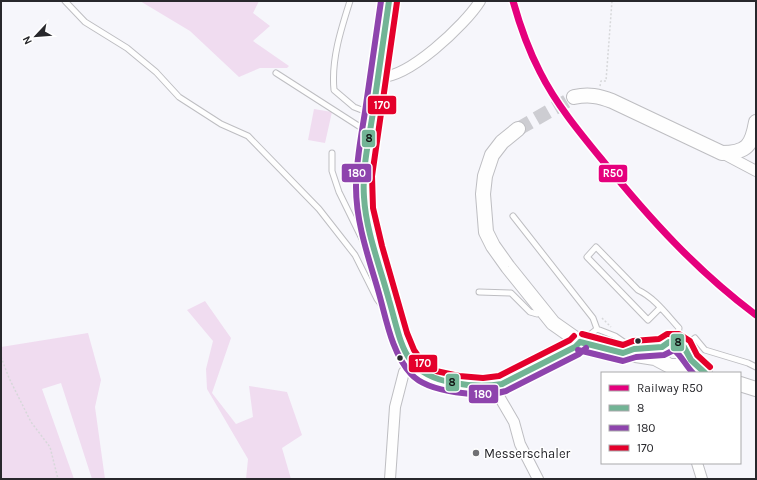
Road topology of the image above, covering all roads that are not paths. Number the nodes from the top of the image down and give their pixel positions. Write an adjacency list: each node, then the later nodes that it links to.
1 (65, 1): 20 (lane)
2 (350, 1): 8 (lane)
3 (389, 1): 6 (street)
4 (480, 1): 6 (street)
5 (276, 73): 11 (lane)
6 (378, 77): 8 (street)
7 (574, 96): 14 (street)
8 (372, 114): 11 (street)
9 (756, 122): 12 (street)
10 (518, 129): 21 (street)
11 (369, 133): 17 (street)
12 (755, 137): 14 (street)
13 (332, 153): 17 (lane)
14 (722, 153): 15 (street)
15 (756, 171)
16 (513, 216): 22 (lane)
17 (374, 250): 20 (street)
18 (479, 292): 21 (lane)
19 (660, 308): 19 (lane); 25 (lane)
20 (392, 309): 27 (street)
21 (541, 311): 23 (street)
22 (597, 329): 23 (lane); 26 (lane)
23 (580, 342): 26 (street); 33 (street)
24 (662, 347): 25 (street); 26 (street); 28 (street)
25 (682, 347): 28 (street); 29 (lane); 31 (street)
26 (628, 351): 28 (street)
27 (414, 364): 33 (street); 36 (street)
28 (669, 366): 30 (street)
29 (756, 367)
30 (690, 372)
31 (704, 372)
32 (741, 384): 34 (street)
33 (493, 386): 37 (street)
34 (756, 389)
35 (697, 464): 38 (street)
36 (390, 479)
37 (538, 479)
38 (702, 479)

